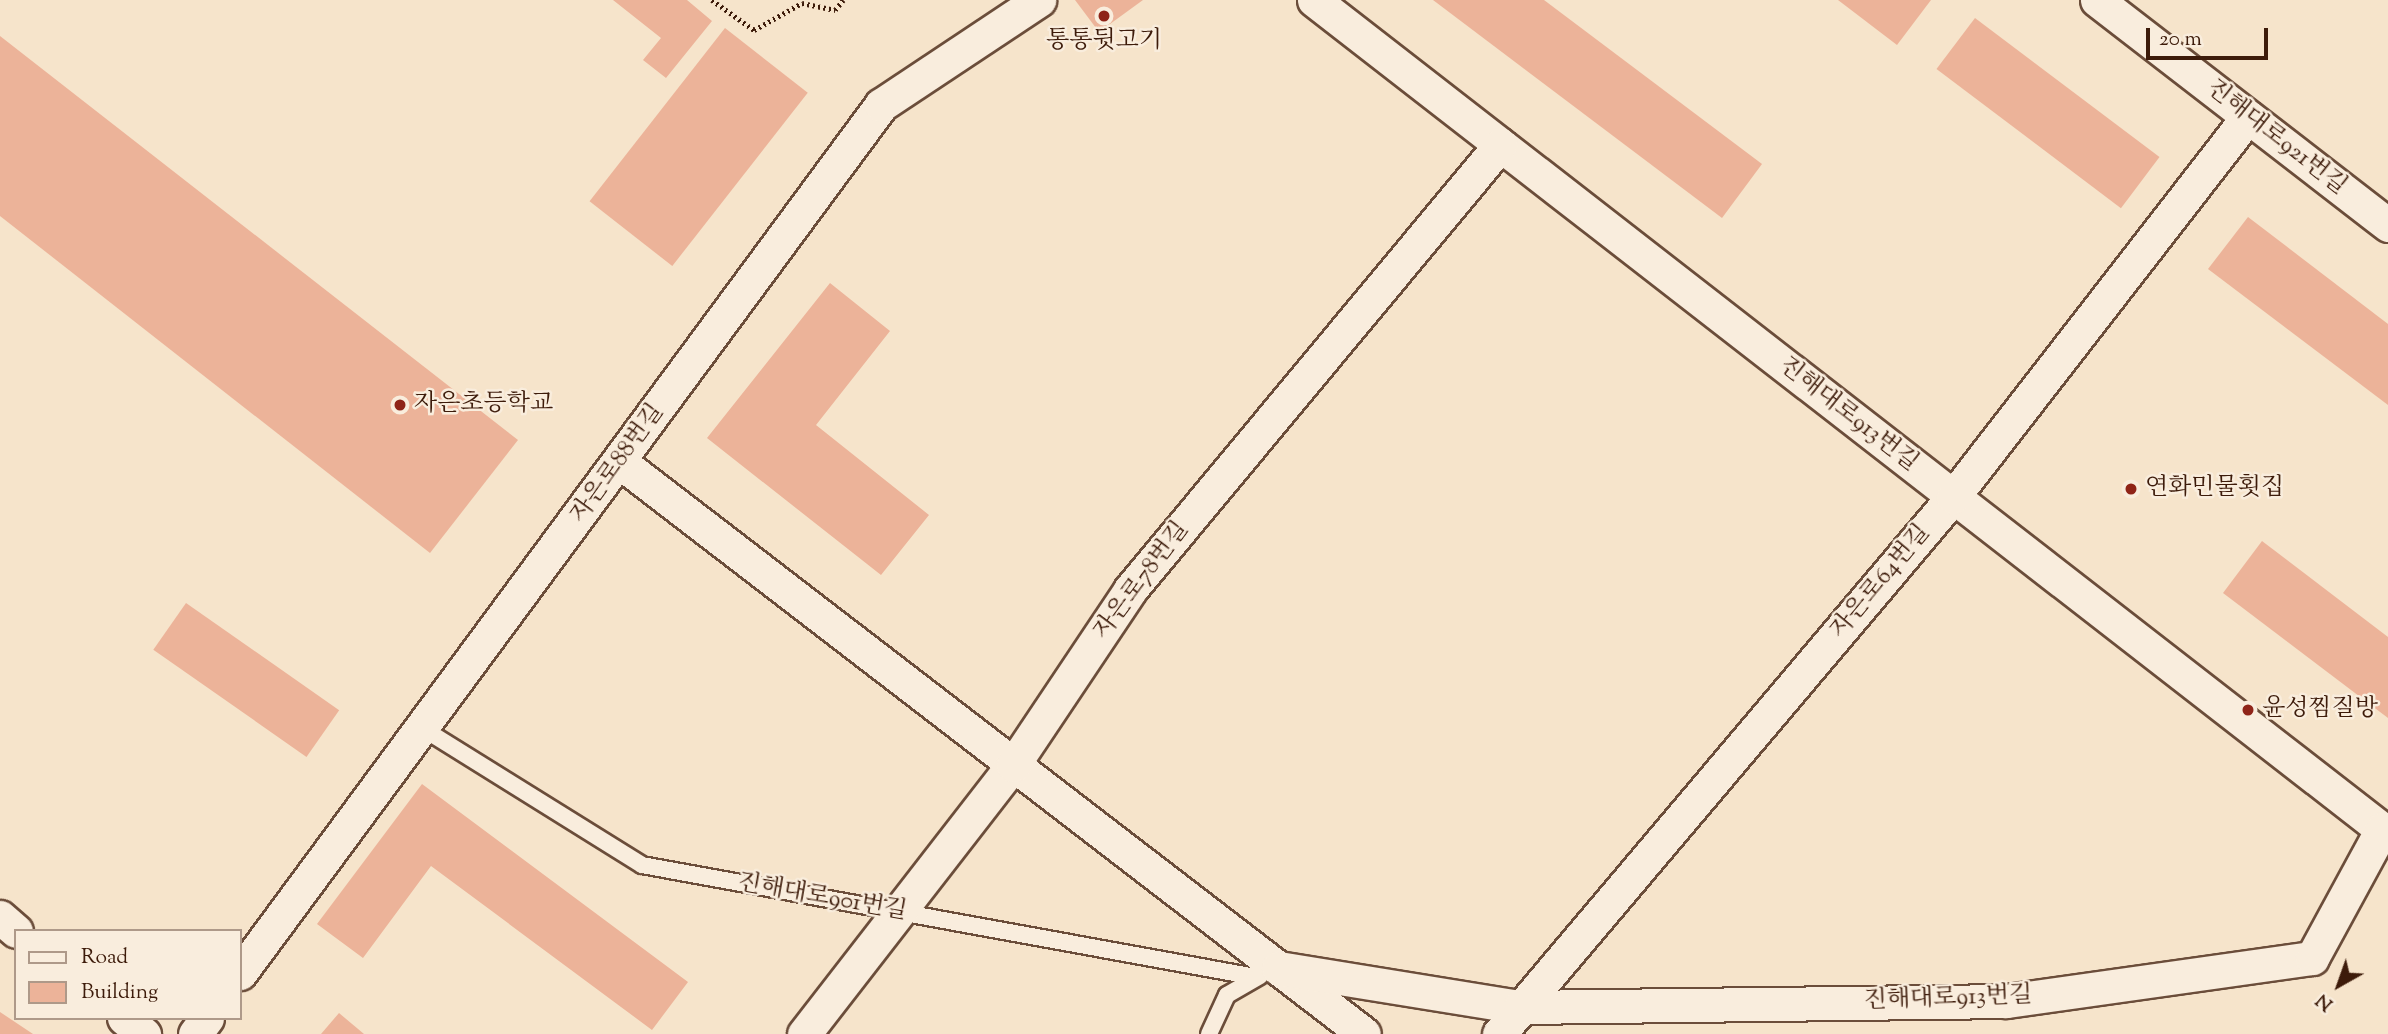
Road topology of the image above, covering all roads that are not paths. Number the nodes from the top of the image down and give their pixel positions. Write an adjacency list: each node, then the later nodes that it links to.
1 (1039, 0): 7 (street, 자은로88번길)
2 (1314, 0): 5 (street, 진해대로913번길)
3 (2097, 0): 4 (street, 진해대로921번길)
4 (2248, 117): 6 (street, 진해대로921번길); 8 (street, 자은로64번길)
5 (1500, 145): 8 (street, 진해대로913번길); 10 (street, 자은로78번길)
6 (2388, 225)
7 (620, 462): 9 (street, 자은로88번길); 10 (street, 진해대로901번길)
8 (1953, 497): 11 (street, 진해대로913번길); 17 (street, 자은로64번길)
9 (422, 729): 12 (lane, 진해대로901번길); 15 (street, 자은로88번길)
10 (1013, 765): 12 (street, 자은로78번길); 16 (street, 진해대로901번길)
11 (2385, 832): 17 (street, 진해대로913번길)
12 (899, 912): 16 (lane, 진해대로901번길); 20 (street, 자은로78번길)
13 (0, 917): 14 (street)
14 (14, 929)
15 (242, 971)
16 (1267, 973): 17 (street); 21 (lane); 22 (street, 진해대로901번길)
17 (1520, 1007): 23 (street, 자은로64번길)
18 (126, 1020): 19 (street)
19 (144, 1034)
20 (804, 1034)
21 (1209, 1034)
22 (1364, 1034)
23 (1499, 1034)

